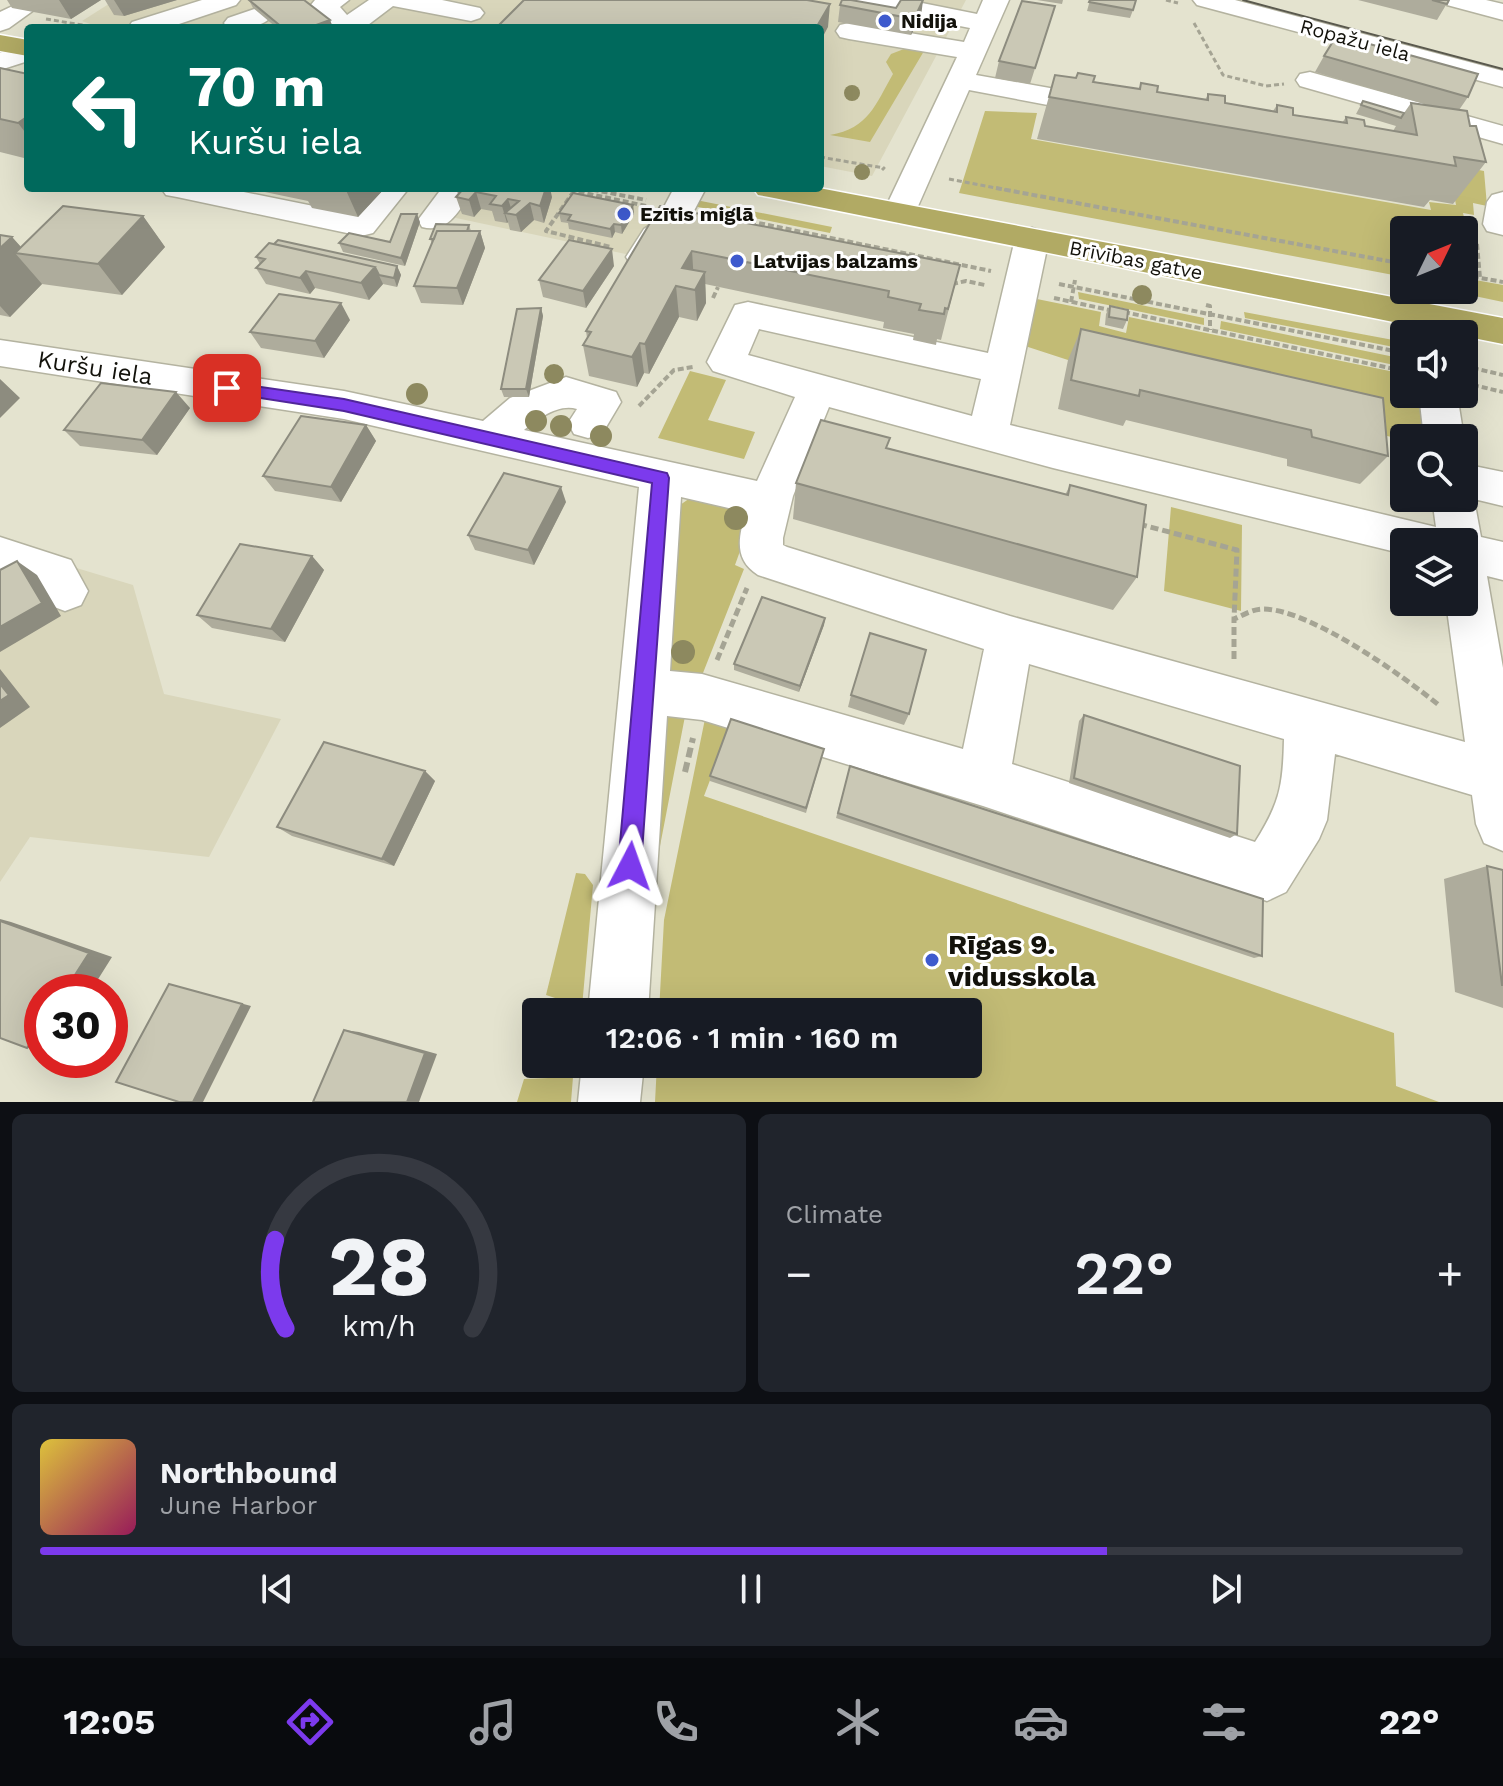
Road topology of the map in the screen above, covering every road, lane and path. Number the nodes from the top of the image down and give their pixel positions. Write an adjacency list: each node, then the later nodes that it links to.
1 (385, 0): 8 (street)
2 (401, 0): 7 (street)
3 (868, 0): 6 (street)
4 (1206, 0): 20 (street, Ropažu iela)
5 (1456, 0): 9 (street)
6 (997, 8): 17 (street)
7 (461, 10): 13 (street)
8 (323, 11)
9 (1503, 12)
10 (242, 17): 12 (street)
11 (1194, 23): 22 (path)
12 (178, 24)
13 (428, 24)
14 (849, 31): 17 (street)
15 (0, 43): 16 (highway)
16 (24, 49)
17 (972, 51): 21 (street)
18 (24, 52): 19 (street)
19 (0, 62)
20 (1503, 79)
21 (959, 80): 23 (street); 37 (street)
22 (1310, 80): 24 (street)
23 (1140, 113)
24 (1503, 135)
25 (824, 158): 26 (path)
26 (884, 168)
27 (948, 179): 47 (path)
28 (187, 192): 29 (street)
29 (390, 192)
30 (455, 192): 38 (street)
31 (573, 192): 42 (path)
32 (579, 192): 36 (path)
33 (608, 192): 36 (path)
34 (790, 192): 37 (highway, Brīvības gatve)
35 (1503, 202): 39 (street)
36 (682, 204): 46 (street)
37 (899, 213): 41 (highway, Brīvības gatve)
38 (434, 220)
39 (1503, 225)
40 (842, 227): 43 (path)
41 (1032, 239): 52 (street); 57 (highway, Brīvības gatve)
42 (599, 242)
43 (837, 251)
44 (958, 256): 52 (path)
45 (926, 257): 48 (path)
46 (642, 261)
47 (1390, 261)
48 (922, 268)
49 (1478, 278): 51 (path)
50 (1075, 280): 55 (path)
51 (1503, 282)
52 (1021, 286): 55 (path); 65 (street)
53 (718, 287): 54 (path)
54 (713, 298)
55 (1071, 302): 59 (path)
56 (1210, 314): 59 (path)
57 (1403, 320)
58 (1478, 329): 60 (highway, Brīvības gatve)
59 (1210, 330): 63 (path)
60 (1503, 331)
61 (0, 353): 73 (street, Kuršu iela)
62 (726, 362): 65 (street); 68 (street); 70 (path)
63 (1390, 368)
64 (1478, 369): 66 (path)
65 (1004, 370): 72 (street)
66 (1503, 375)
67 (1478, 386): 69 (path)
68 (817, 390): 72 (street); 76 (street)
69 (1503, 392)
70 (595, 412): 71 (street)
71 (499, 428)
72 (988, 434): 78 (street)
73 (661, 478): 76 (street, Kuršu iela); 86 (street)
74 (1478, 483): 75 (street)
75 (1503, 489)
76 (772, 501): 85 (street)
77 (1135, 523): 84 (path)
78 (1390, 535)
79 (1478, 555): 81 (street)
80 (0, 556): 82 (street)
81 (1503, 561)
82 (65, 591)
83 (1472, 616): 89 (street)
84 (1234, 619): 87 (path); 89 (path)
85 (1010, 637): 87 (street); 90 (street)
86 (642, 691): 90 (street); 92 (street)
87 (1233, 700): 88 (street)
88 (1310, 723): 89 (street); 90 (street)
89 (1497, 769): 91 (street)
90 (983, 780)
91 (1503, 824)
92 (619, 998)
93 (612, 1078): 94 (street)
94 (609, 1102)

